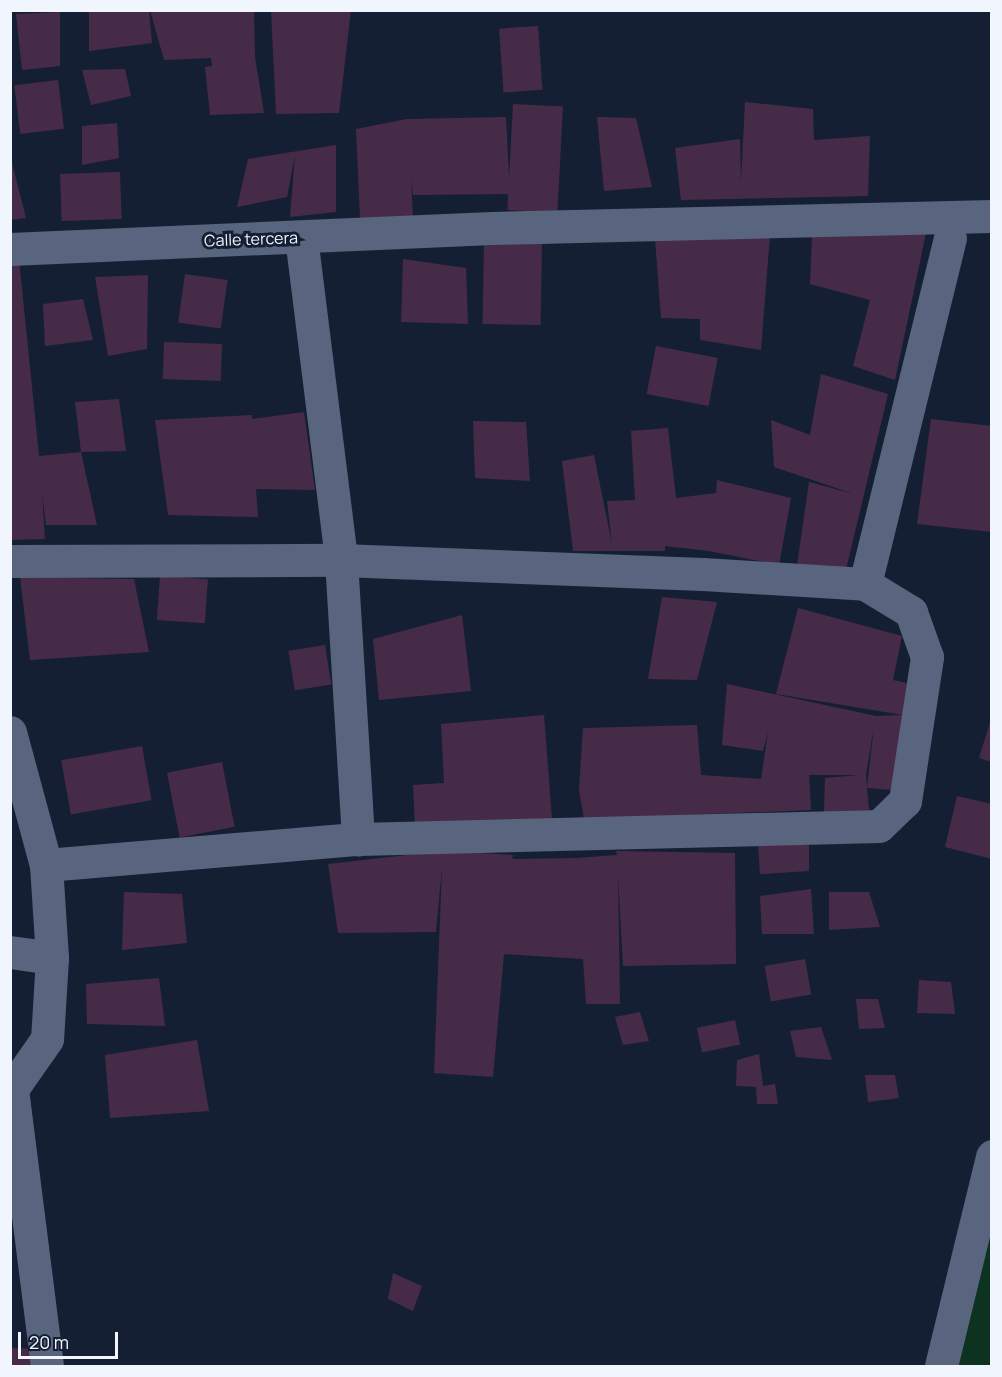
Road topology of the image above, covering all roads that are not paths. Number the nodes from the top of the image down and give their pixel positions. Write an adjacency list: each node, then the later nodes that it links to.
1 (992, 216): 2 (street, Calle tercera)
2 (301, 237): 4 (street, Calle tercera); 5 (street)
3 (950, 238): 7 (street)
4 (10, 249)
5 (341, 560): 6 (street); 7 (street); 9 (street)
6 (10, 561)
7 (866, 585): 9 (street)
8 (10, 732): 10 (street)
9 (358, 839): 10 (street)
10 (46, 865): 12 (street)
11 (10, 952): 12 (street)
12 (52, 958): 13 (street)
13 (11, 1089): 15 (street)
14 (992, 1156): 16 (street)
15 (47, 1366)
16 (941, 1366)

